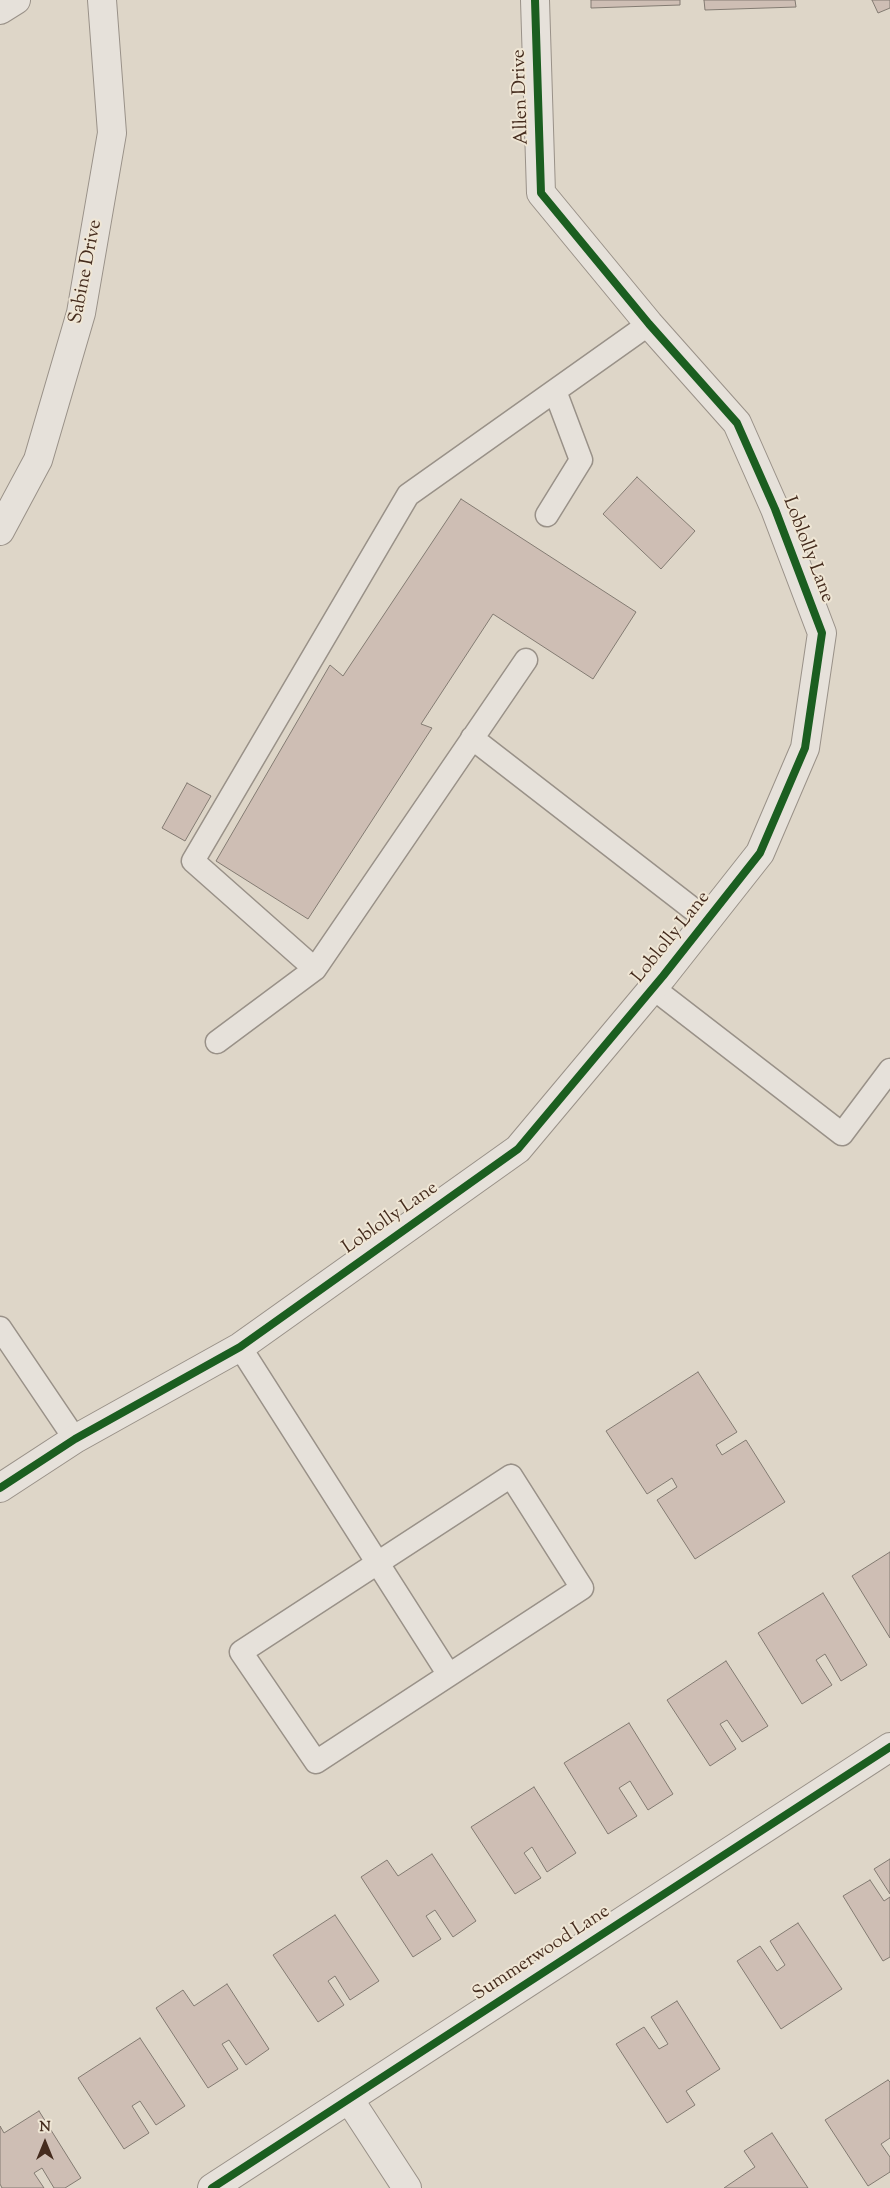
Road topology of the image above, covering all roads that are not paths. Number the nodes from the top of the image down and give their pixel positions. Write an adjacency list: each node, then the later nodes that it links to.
1 (16, 0): 4 (street)
2 (102, 0): 9 (street, Sabine Drive)
3 (534, 0): 5 (street, Allen Drive)
4 (0, 10)
5 (541, 193): 6 (street, Loblolly Lane)
6 (649, 324): 7 (lane); 12 (street, Loblolly Lane)
7 (555, 391): 8 (lane); 13 (lane)
8 (547, 515)
9 (0, 531)
10 (526, 660): 11 (lane)
11 (472, 738): 12 (lane); 13 (lane)
12 (707, 920): 14 (street, Loblolly Lane)
13 (315, 969): 15 (lane)
14 (653, 988): 16 (lane); 18 (street, Loblolly Lane)
15 (217, 1042)
16 (890, 1070)
17 (0, 1328): 19 (lane)
18 (240, 1347): 19 (street, Loblolly Lane); 21 (lane)
19 (76, 1439): 20 (street, Loblolly Lane)
20 (0, 1488)
21 (377, 1562): 22 (lane); 22 (lane); 22 (lane)
22 (449, 1675)
23 (890, 1747): 24 (street, Summerwood Lane)
24 (349, 2099): 25 (street, Summerwood Lane); 26 (street)
25 (212, 2188)
26 (407, 2188)

